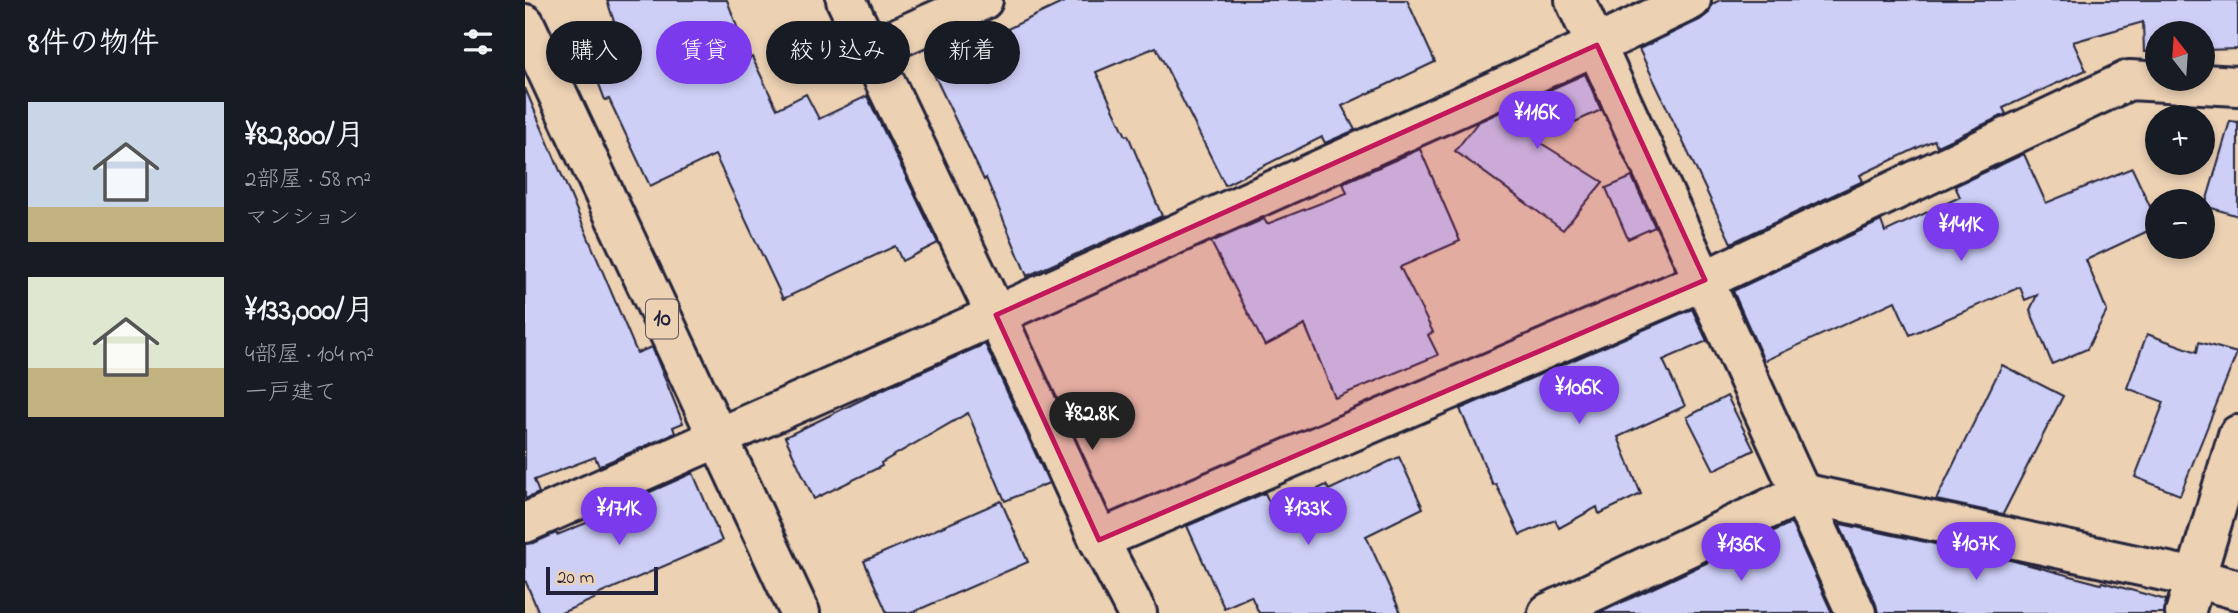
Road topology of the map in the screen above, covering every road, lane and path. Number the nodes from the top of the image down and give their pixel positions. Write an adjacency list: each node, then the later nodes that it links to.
1 (846, 0): 5 (main road)
2 (983, 0): 7 (main road)
3 (1576, 0): 8 (main road)
4 (1691, 0): 8 (main road)
5 (856, 21)
6 (525, 24): 14 (main road, 10)
7 (910, 32)
8 (1597, 45): 11 (main road); 12 (main road)
9 (886, 84): 12 (main road)
10 (2238, 86): 11 (main road)
11 (1705, 280): 15 (main road); 17 (main road)
12 (996, 315): 14 (main road); 17 (main road)
13 (2238, 435): 19 (main road)
14 (717, 437): 16 (main road); 20 (main road, 10)
15 (1802, 493): 19 (main road); 22 (main road); 23 (main road)
16 (525, 523)
17 (1099, 540): 21 (main road)
18 (2238, 590): 19 (main road)
19 (2191, 596)
20 (800, 613)
21 (1137, 613)
22 (1548, 613)
23 (1856, 613)

